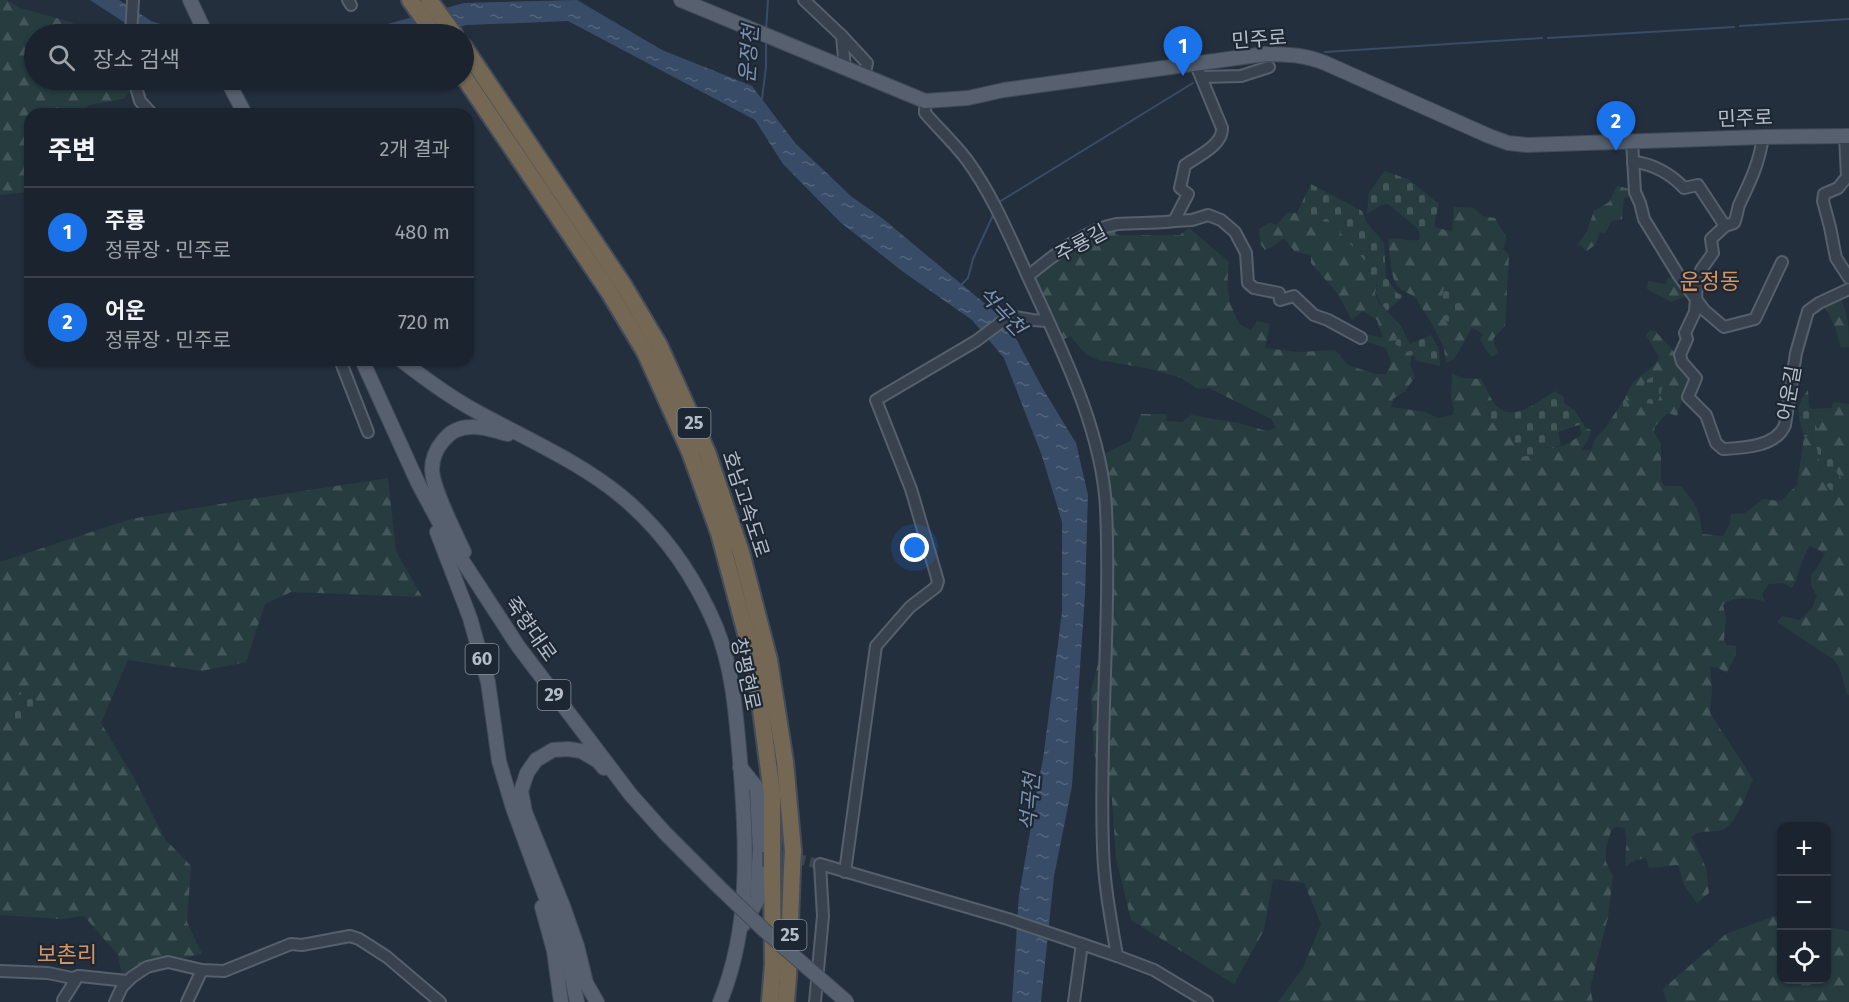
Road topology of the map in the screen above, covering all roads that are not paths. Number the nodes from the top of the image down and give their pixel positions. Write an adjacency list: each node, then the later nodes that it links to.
1 (133, 0): 8 (street)
2 (190, 0): 7 (main road)
3 (410, 0): 9 (highway)
4 (429, 0): 10 (highway)
5 (681, 0): 14 (main road, 민주로)
6 (804, 0): 11 (street)
7 (199, 10)
8 (132, 24)
9 (427, 24)
10 (447, 24)
11 (842, 36): 14 (street); 16 (street)
12 (474, 62): 63 (highway, 호남고속도로 / 25, bridge)
13 (1269, 67): 15 (street)
14 (845, 68): 16 (main road, 민주로)
15 (1199, 71): 20 (main road, 민주로); 25 (main road, 민주로); 27 (street)
16 (864, 77): 20 (main road, 민주로)
17 (137, 90): 21 (street)
18 (233, 90): 22 (main road)
19 (473, 90): 46 (highway, 호남고속도로 / 25)
20 (925, 101): 30 (street)
21 (146, 108)
22 (242, 108)
23 (1847, 136): 24 (main road, 민주로); 31 (street, 민주로)
24 (1763, 137): 25 (main road, 민주로); 28 (street)
25 (1632, 141): 26 (street)
26 (1633, 162): 28 (street); 33 (street)
27 (1174, 221): 30 (street, 주룡길); 35 (street, 주룡길)
28 (1725, 226): 33 (street)
29 (1782, 262): 33 (street)
30 (1028, 276): 34 (street)
31 (1849, 278)
32 (1849, 289): 33 (street, 어운길)
33 (1697, 300)
34 (1048, 321): 45 (street); 48 (street)
35 (1361, 338)
36 (342, 366): 39 (street)
37 (365, 366): 41 (main road, 죽향대로 / 29)
38 (409, 366): 40 (main road, 창평현로)
39 (368, 432)
40 (525, 437): 42 (main road); 60 (main road, 창평현로)
41 (418, 483): 42 (main road, 죽향대로 / 29); 44 (main road, 60)
42 (482, 593): 43 (main road, 죽향대로 / 29)
43 (631, 795): 59 (main road); 65 (main road, 죽향대로 / 29, bridge)
44 (526, 841): 57 (main road); 58 (main road, 60)
45 (845, 872): 47 (street); 64 (street)
46 (771, 925): 61 (highway); 62 (highway, 호남고속도로 / 25)
47 (1082, 944): 48 (street); 66 (street)
48 (1117, 956): 67 (street)
49 (202, 970): 52 (street); 55 (street); 56 (street)
50 (0, 971): 51 (street)
51 (78, 976): 52 (street); 53 (street)
52 (128, 981): 54 (street)
53 (63, 1000)
54 (115, 1002)
55 (187, 1002)
56 (440, 1002)
57 (561, 1002)
58 (577, 1002)
59 (597, 1002)
60 (720, 1002)
61 (763, 1002)
62 (770, 1002)
63 (786, 1002)
64 (815, 1002)
65 (847, 1002)
66 (1074, 1002)
67 (1206, 1002)

